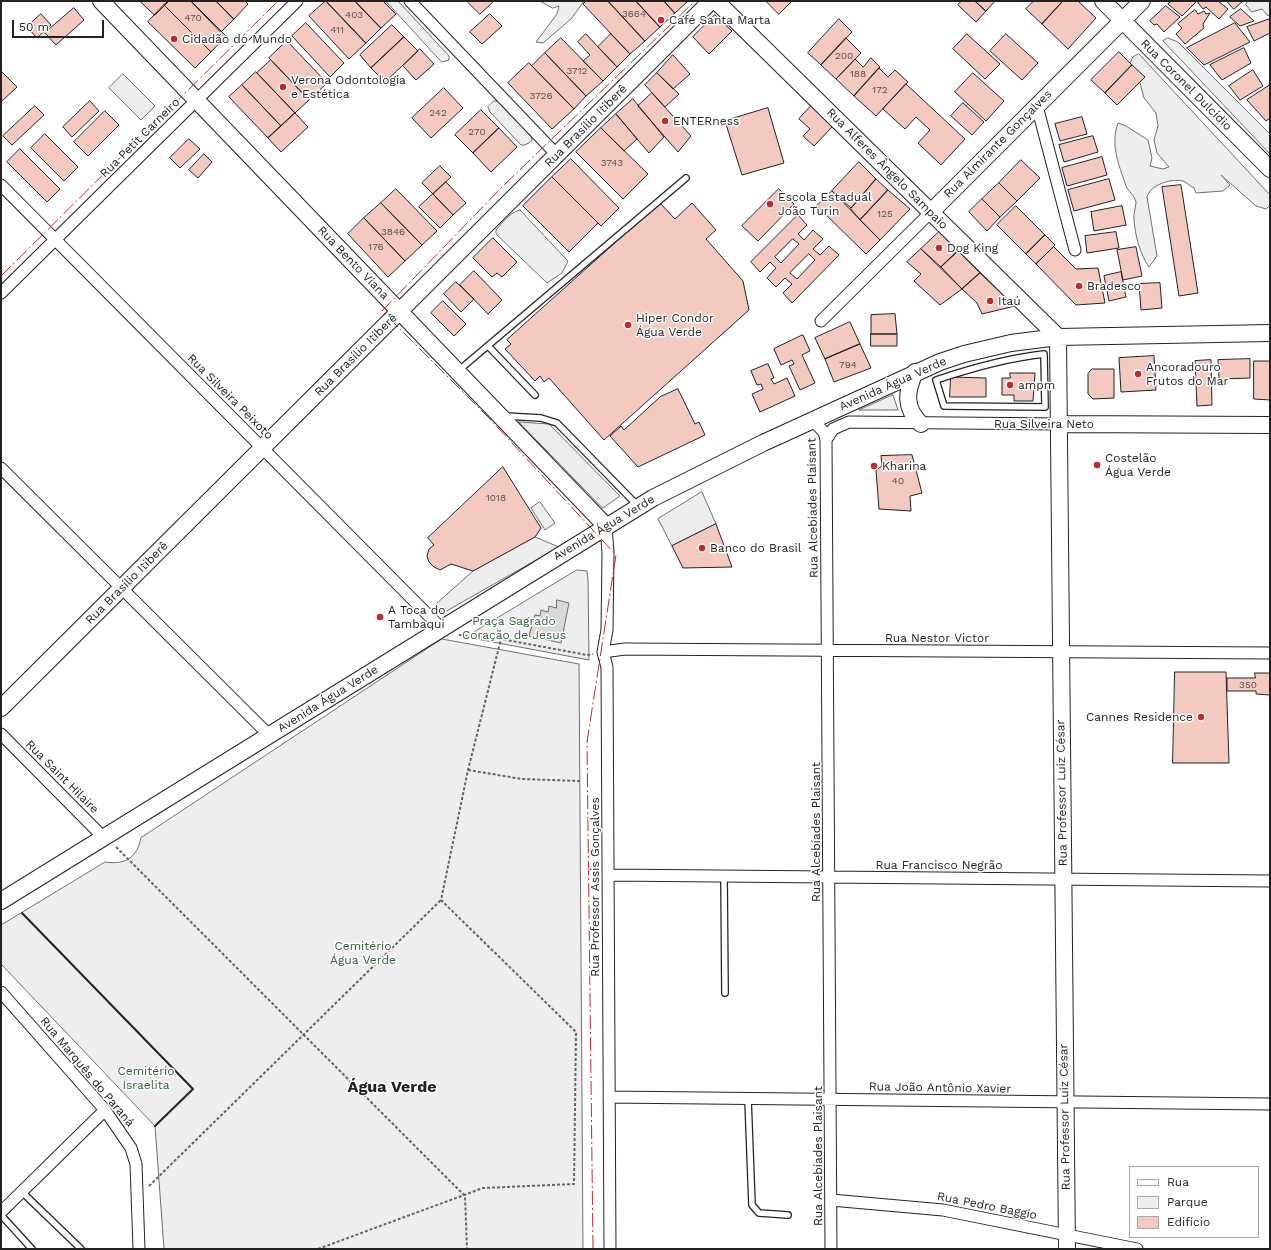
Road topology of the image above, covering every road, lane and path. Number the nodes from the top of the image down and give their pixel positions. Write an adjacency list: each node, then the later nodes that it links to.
1 (101, 1): 9 (main road, Rua Bento Viana)
2 (297, 1): 9 (street, Rua Petit Carneiro)
3 (410, 1): 11 (street)
4 (711, 1): 11 (main road, Rua Brasílio Itiberê)
5 (716, 1): 15 (main road, Rua Alferes Ângelo Sampaio)
6 (1103, 1): 8 (main road, Rua Coronel Dulcídio)
7 (1142, 1): 8 (main road, Rua Almirante Gonçalves)
8 (1122, 20): 10 (main road, Rua Almirante Gonçalves); 12 (main road, Rua Coronel Dulcídio)
9 (196, 100): 16 (street, Rua Petit Carneiro); 19 (main road, Rua Bento Viana)
10 (1036, 106): 15 (main road, Rua Almirante Gonçalves); 17 (street)
11 (557, 155): 19 (main road, Rua Brasílio Itiberê)
12 (1270, 169)
13 (686, 178): 23 (lane)
14 (1, 185): 16 (street, Rua Silveira Peixoto)
15 (931, 212): 20 (street, Rua Almirante Gonçalves); 22 (main road, Rua Alferes Ângelo Sampaio)
16 (55, 239): 18 (street, Rua Petit Carneiro); 34 (street, Rua Silveira Peixoto)
17 (1075, 250)
18 (1, 293)
19 (400, 311): 24 (main road, Rua Bento Viana); 34 (main road, Rua Brasílio Itiberê)
20 (821, 321)
21 (1270, 333): 22 (main road, Avenida Água Verde)
22 (1058, 337): 25 (main road, Avenida Água Verde); 31 (main road, Rua Professor Luiz César)
23 (488, 346): 24 (lane); 27 (lane)
24 (458, 372): 28 (main road, Rua Bento Viana)
25 (915, 372): 29 (main road, Avenida Água Verde); 30 (main road)
26 (936, 380): 26 (lane)
27 (535, 395)
28 (500, 416): 36 (lane); 37 (main road, Rua Bento Viana)
29 (812, 420): 33 (street, Rua Alcebíades Plaisant); 36 (main road, Avenida Água Verde)
30 (921, 424): 31 (street, Rua Silveira Neto); 33 (street, Rua Silveira Neto)
31 (1059, 424): 32 (main road, Rua Silveira Neto); 42 (main road, Rua Professor Luiz César)
32 (1270, 425)
33 (826, 440): 41 (street, Rua Alcebíades Plaisant)
34 (262, 448): 38 (main road, Rua Brasílio Itiberê); 39 (street, Rua Silveira Peixoto)
35 (1, 468): 38 (street)
36 (638, 507): 37 (main road, Avenida Água Verde)
37 (606, 526): 39 (main road, Avenida Água Verde); 43 (street, Rua Professor Assis Gonçalves)
38 (122, 588): 45 (main road, Rua Brasílio Itiberê); 47 (street)
39 (441, 628): 40 (path); 47 (main road, Avenida Água Verde)
40 (501, 639): 43 (path); 48 (path)
41 (828, 650): 42 (street, Rua Nestor Victor); 43 (street, Rua Nestor Victor); 53 (street, Rua Alcebíades Plaisant)
42 (1061, 651): 44 (street, Rua Nestor Victor); 54 (main road, Rua Professor Luiz César)
43 (603, 652): 51 (street, Rua Professor Assis Gonçalves)
44 (1270, 653)
45 (1, 708)
46 (1, 734): 50 (street, Rua Saint Hilaire)
47 (269, 735): 50 (main road, Avenida Água Verde)
48 (468, 770): 49 (path); 56 (path)
49 (580, 781)
50 (104, 838): 57 (main road, Avenida Água Verde); 60 (path)
51 (608, 875): 52 (street, Rua Francisco Negrão); 61 (street, Rua Professor Assis Gonçalves)
52 (724, 876): 53 (street, Rua Francisco Negrão); 59 (lane)
53 (829, 877): 54 (street, Rua Francisco Negrão); 63 (street, Rua Alcebíades Plaisant)
54 (1063, 879): 55 (street, Rua Francisco Negrão); 64 (main road, Rua Professor Luiz César)
55 (1270, 881)
56 (441, 900): 60 (path); 69 (path)
57 (1, 902)
58 (1, 992): 66 (street, Rua Marquês do Paraná)
59 (725, 993)
60 (303, 1035): 68 (path); 69 (path)
61 (609, 1097): 62 (street, Rua João Antônio Xavier); 80 (street, Rua Professor Assis Gonçalves)
62 (748, 1099): 63 (street, Rua João Antônio Xavier); 73 (lane)
63 (830, 1100): 64 (street, Rua João Antônio Xavier); 70 (street, Rua Alcebíades Plaisant)
64 (1065, 1102): 65 (street, Rua João Antônio Xavier); 74 (main road, Rua Professor Luiz César)
65 (1270, 1104)
66 (105, 1110): 67 (street); 68 (street, Rua Marquês do Paraná)
67 (22, 1192): 71 (street); 76 (lane)
68 (137, 1196): 77 (street, Rua Marquês do Paraná)
69 (465, 1196): 78 (path); 79 (path)
70 (831, 1200): 74 (street, Rua Pedro Baggio); 81 (street, Rua Alcebíades Plaisant)
71 (1, 1212)
72 (1, 1215): 75 (lane)
73 (788, 1215)
74 (1066, 1242): 82 (street, Rua Pedro Baggio)
75 (32, 1249)
76 (81, 1249)
77 (139, 1249)
78 (318, 1249)
79 (467, 1249)
80 (610, 1249)
81 (831, 1249)
82 (1137, 1249)

